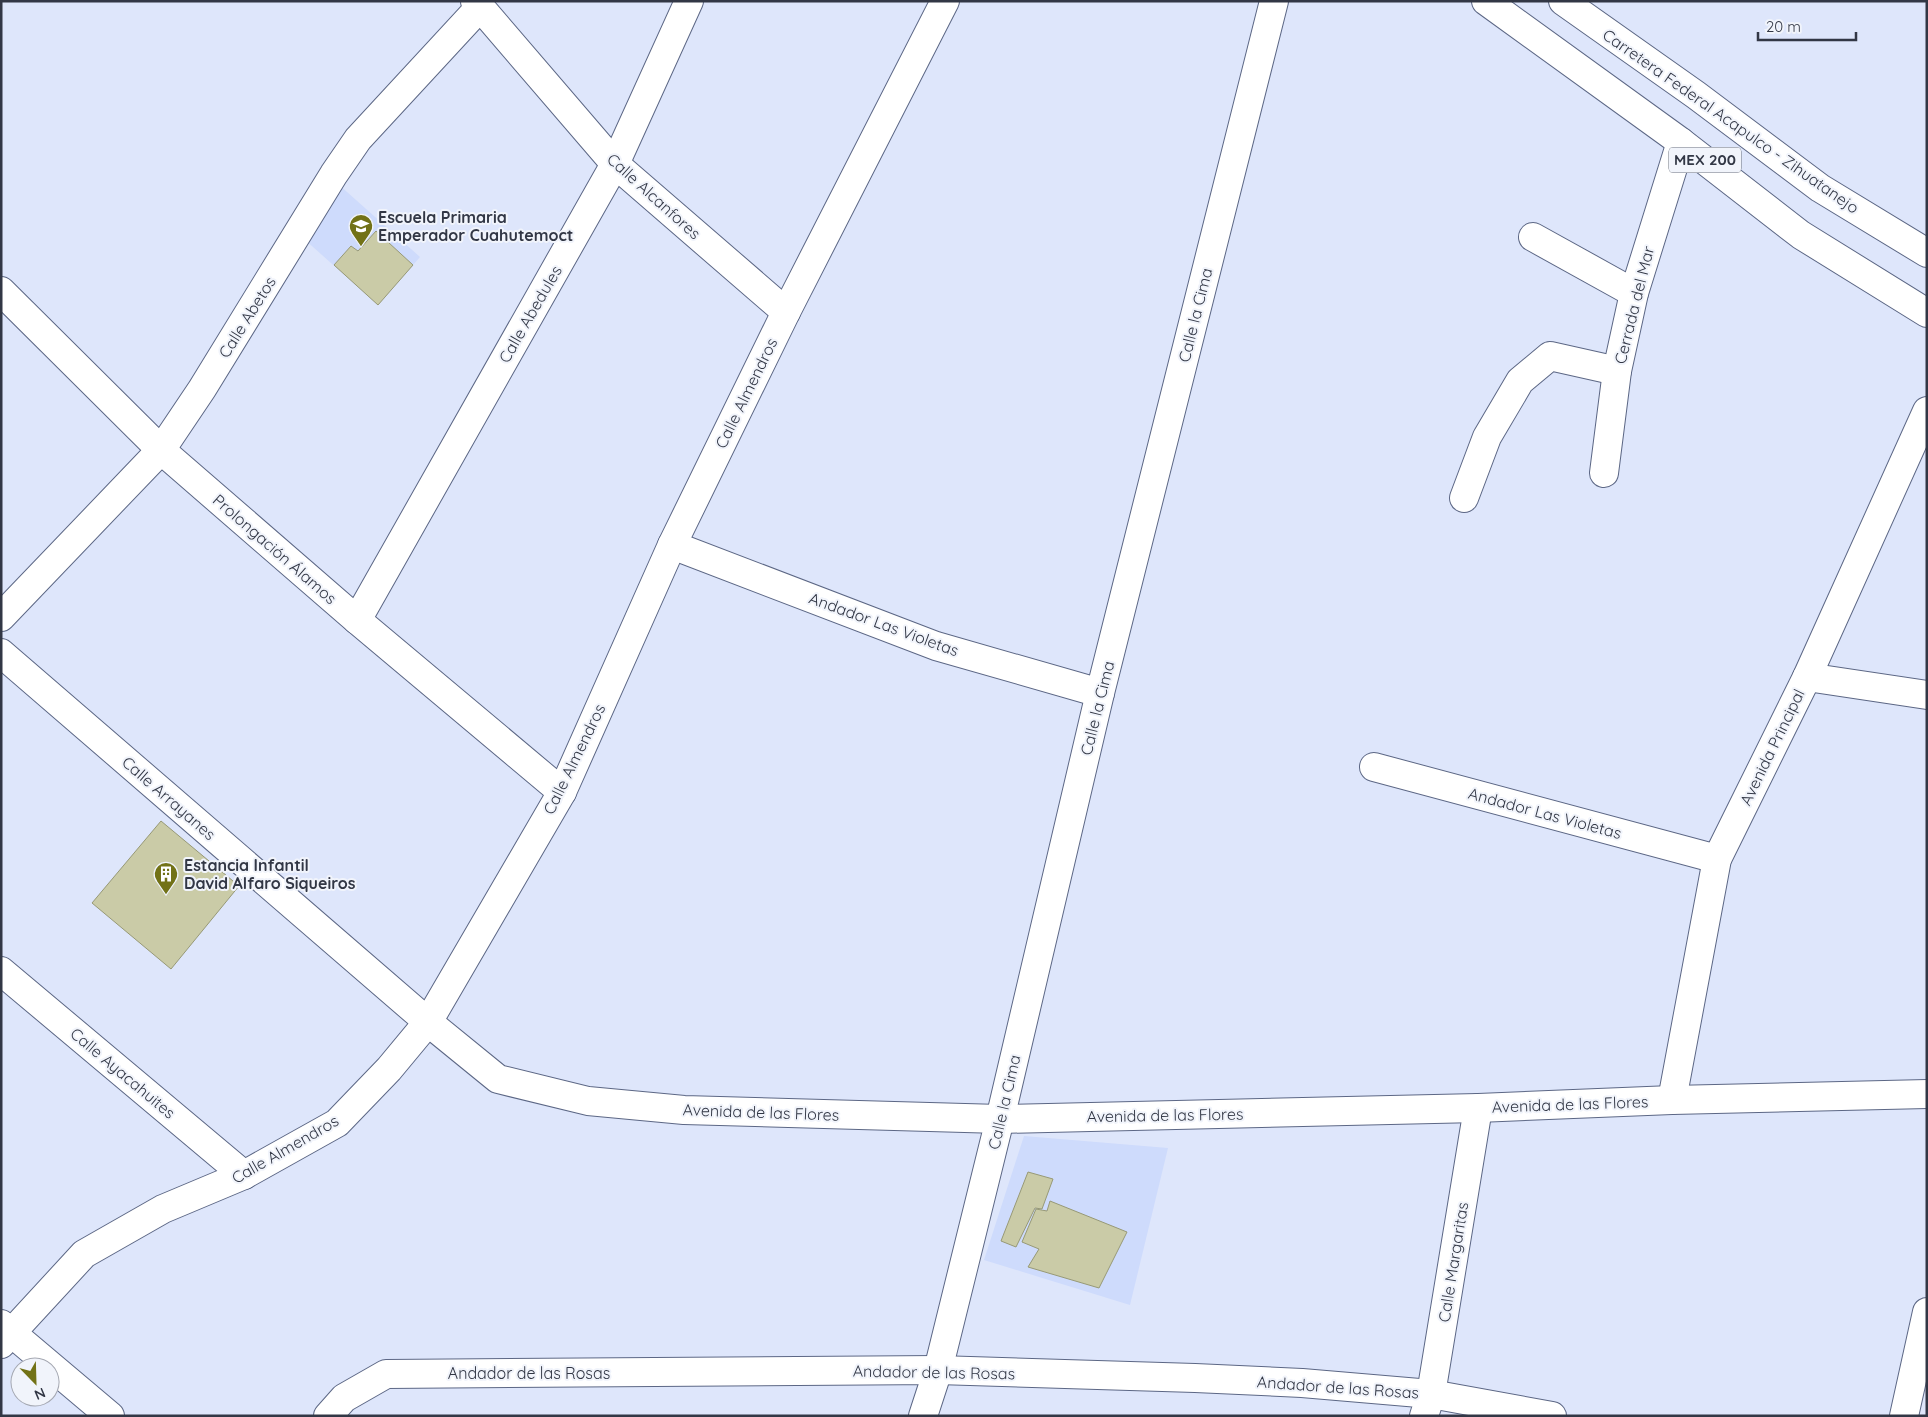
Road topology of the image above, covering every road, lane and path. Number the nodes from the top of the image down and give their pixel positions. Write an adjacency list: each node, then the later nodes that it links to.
1 (689, 1): 8 (street, Calle Abedules)
2 (945, 1): 13 (street, Calle Almendros)
3 (1274, 1): 25 (street, Calle la Cima)
4 (1486, 1): 7 (street, MEX 200)
5 (1563, 1): 10 (street, Carretera Federal Acapulco - Zihuatanejo / MEX 200)
6 (478, 4): 8 (street, Calle Alcanfores); 17 (street, Calle Abetos)
7 (1681, 142): 12 (street, Cerrada del Mar); 14 (street, MEX 200)
8 (615, 164): 13 (street, Calle Alcanfores); 22 (street, Calle Abedules)
9 (1534, 237): 12 (street)
10 (1927, 253)
11 (1, 291): 17 (street, Prolongación Álamos)
12 (1634, 293): 15 (street, Cerrada del Mar)
13 (786, 312): 20 (street, Calle Almendros)
14 (1927, 314)
15 (1616, 371): 18 (street, Cerrada del Mar); 19 (street)
16 (1927, 411): 24 (street, Avenida Principal)
17 (161, 450): 21 (street, Calle Abetos); 22 (street, Prolongación Álamos)
18 (1604, 473)
19 (1464, 498)
20 (672, 545): 25 (street, Andador Las Violetas); 28 (street, Calle Almendros)
21 (1, 617)
22 (357, 620): 28 (street, Prolongación Álamos)
23 (1, 653): 31 (street, Calle Arrayanes)
24 (1807, 677): 26 (street); 29 (street, Avenida Principal)
25 (1100, 693): 35 (street, Calle la Cima)
26 (1927, 695)
27 (1374, 767): 29 (street, Andador Las Violetas)
28 (562, 792): 31 (street, Calle Almendros)
29 (1717, 859): 33 (street, Avenida Principal)
30 (1, 971): 36 (street, Calle Ayacahuites)
31 (428, 1022): 35 (street, Avenida de las Flores); 36 (street, Calle Almendros)
32 (1927, 1094): 33 (street, Avenida de las Flores)
33 (1672, 1100): 34 (street, Avenida de las Flores)
34 (1478, 1108): 35 (street, Avenida de las Flores); 40 (street, Calle Margaritas)
35 (1000, 1119): 39 (street, Calle la Cima)
36 (244, 1175): 38 (street, Calle Almendros)
37 (1927, 1312): 45 (street)
38 (4, 1334): 41 (street)
39 (938, 1370): 40 (street, Andador de las Rosas); 42 (street, Andador de las Rosas); 43 (street, Calle la Cima)
40 (1427, 1405): 44 (street, Andador de las Rosas)
41 (110, 1416)
42 (328, 1416)
43 (923, 1416)
44 (1552, 1416)
45 (1904, 1416)

